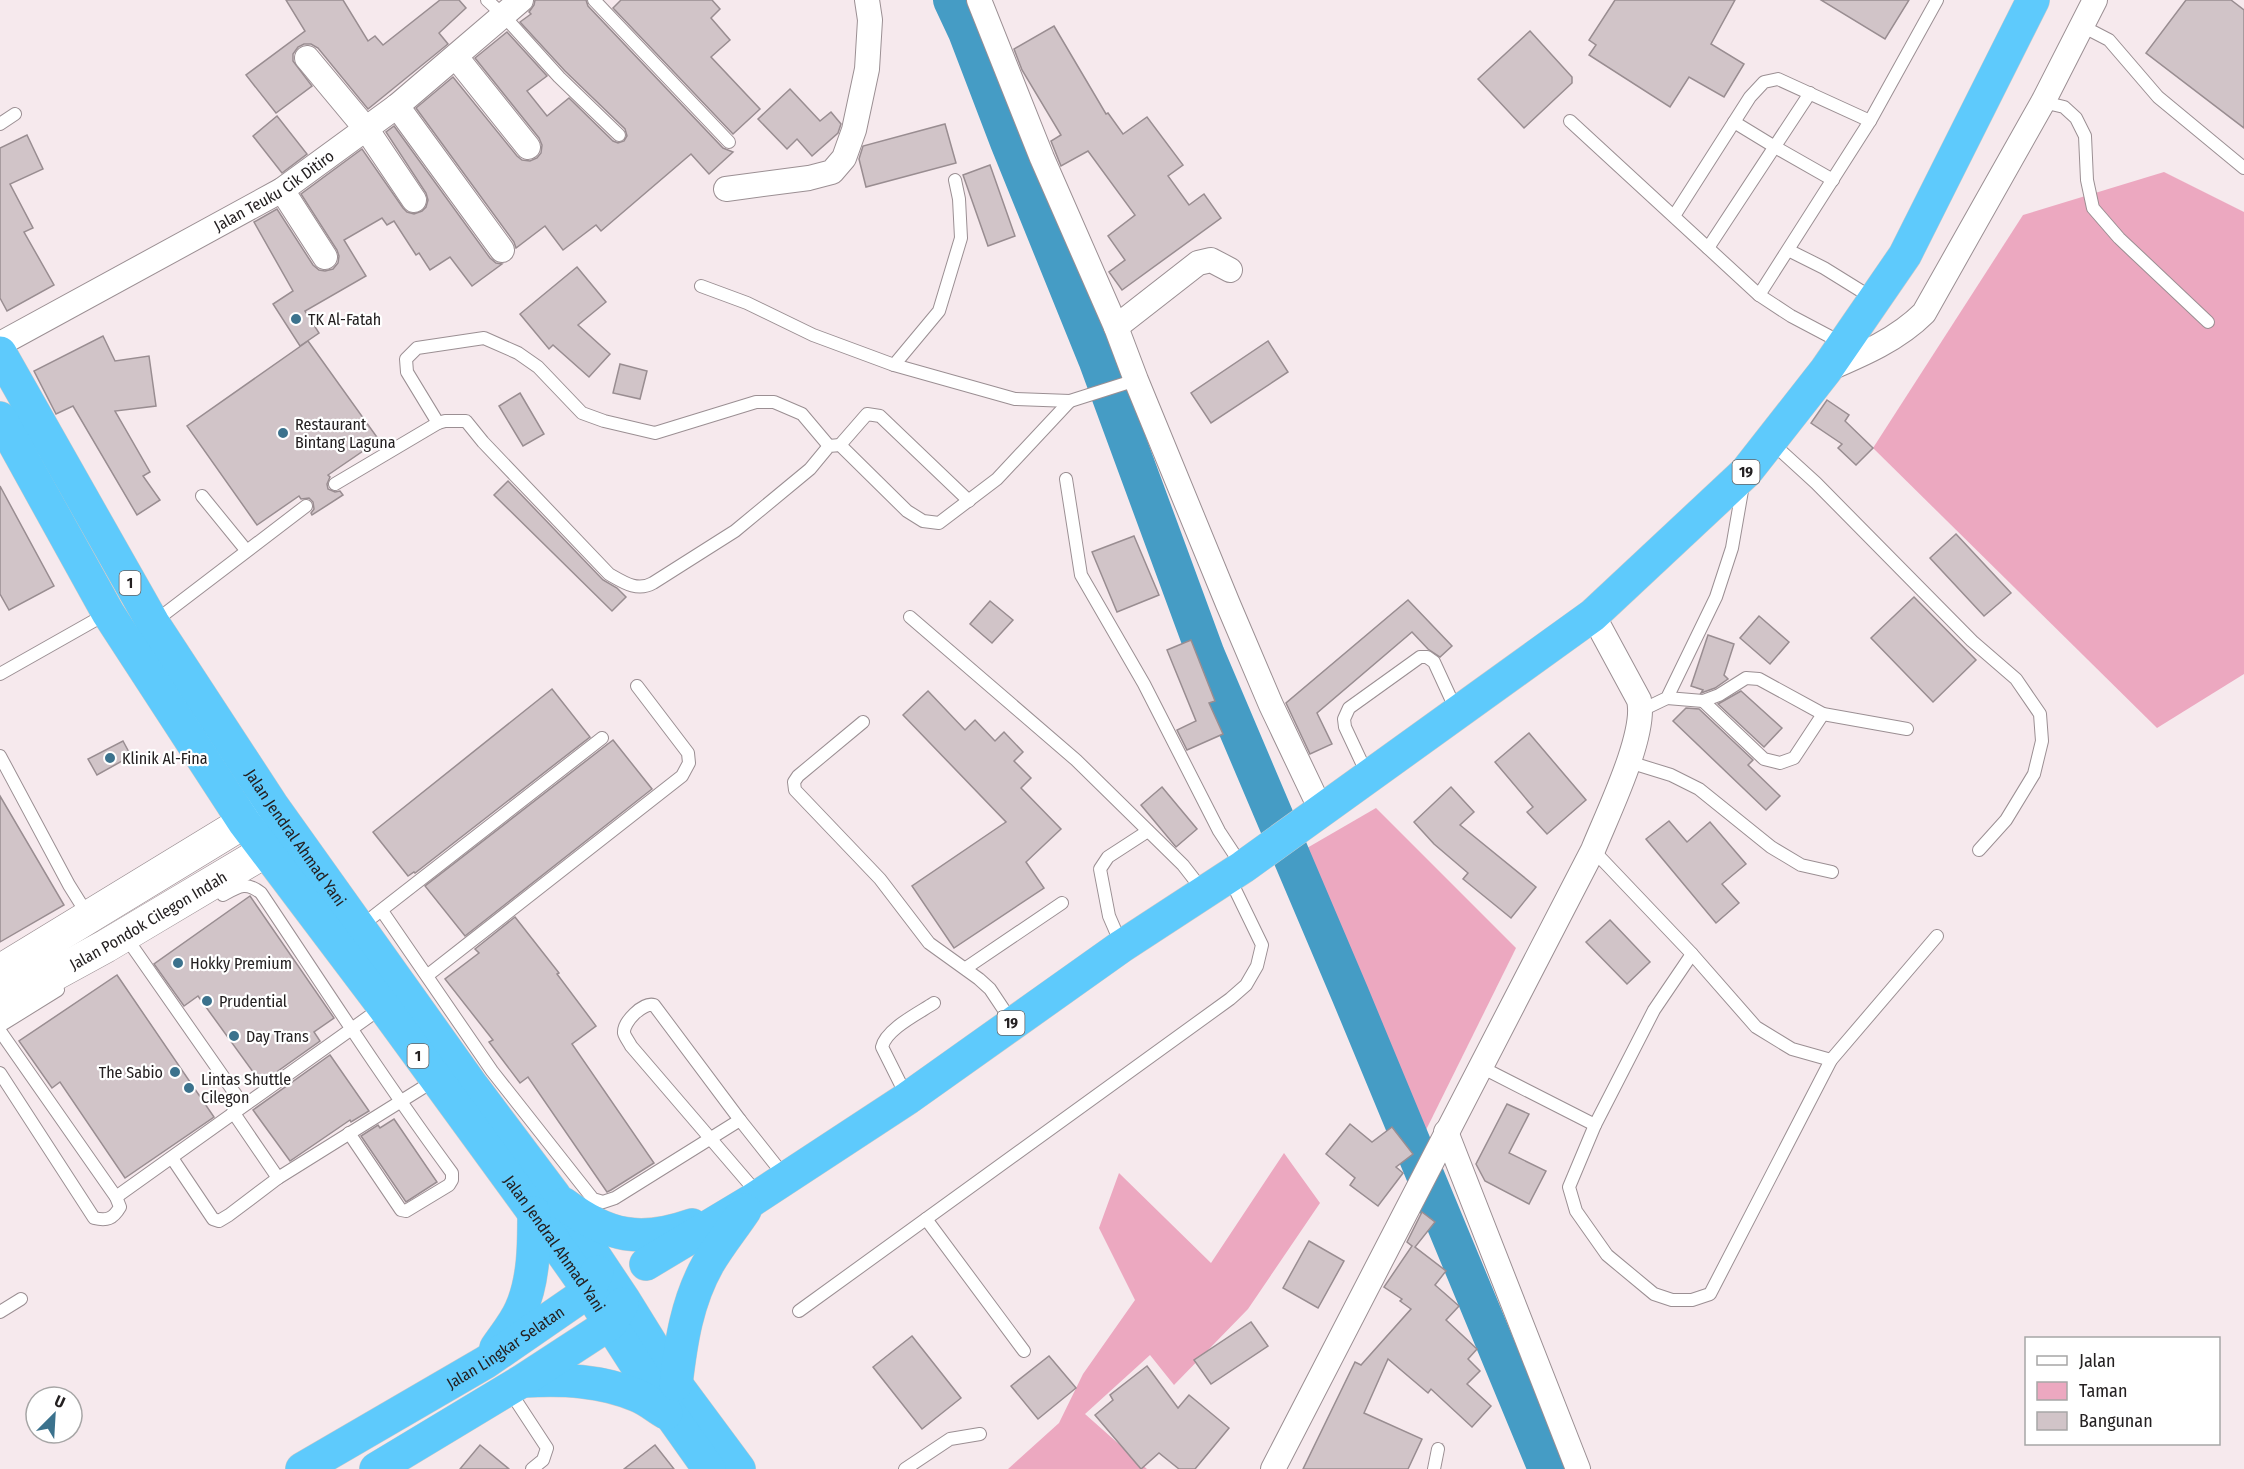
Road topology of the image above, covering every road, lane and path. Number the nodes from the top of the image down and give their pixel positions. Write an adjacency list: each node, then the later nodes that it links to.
1 (594, 0): 21 (lane)
2 (867, 0): 27 (street)
3 (979, 0): 40 (street)
4 (1937, 0): 16 (lane)
5 (2032, 0): 38 (highway, 19)
6 (2095, 0): 8 (street)
7 (504, 5): 9 (street, Jalan Teuku Cik Ditiro); 20 (lane)
8 (2082, 26): 12 (street); 24 (lane)
9 (456, 57): 13 (street, Jalan Teuku Cik Ditiro); 22 (street)
10 (307, 58): 19 (street)
11 (1810, 93): 16 (lane); 17 (lane); 23 (lane)
12 (2043, 102): 39 (lane); 45 (street)
13 (397, 106): 19 (street, Jalan Teuku Cik Ditiro); 32 (street)
14 (15, 114): 18 (lane)
15 (1570, 121): 30 (lane)
16 (1870, 121): 26 (lane)
17 (1734, 122): 23 (lane); 30 (lane)
18 (0, 124)
19 (367, 130): 28 (street, Jalan Teuku Cik Ditiro); 29 (street)
20 (619, 135)
21 (729, 142)
22 (528, 147)
23 (1775, 147): 26 (lane); 31 (lane)
24 (2244, 168)
25 (955, 180): 44 (lane)
26 (1833, 180): 33 (lane)
27 (726, 189)
28 (282, 190): 34 (street); 41 (street, Jalan Teuku Cik Ditiro)
29 (414, 200)
30 (1674, 216): 31 (lane)
31 (1708, 248): 37 (lane)
32 (502, 250)
33 (1790, 250): 37 (lane); 38 (lane)
34 (326, 257)
35 (1230, 270): 40 (street)
36 (701, 286): 44 (lane)
37 (1759, 295): 42 (lane)
38 (1875, 300): 42 (highway, 19)
39 (2208, 322)
40 (1116, 327): 46 (street)
41 (0, 344)
42 (1844, 344): 45 (highway, 19)
43 (0, 353): 62 (highway, Jalan Jendral Ahmad Yani / 1)
44 (894, 365): 47 (lane)
45 (1826, 370): 50 (highway, 19)
46 (1127, 383): 47 (lane); 77 (street)
47 (1070, 401): 56 (lane)
48 (0, 418): 59 (highway, Jalan Jendral Ahmad Yani / 1)
49 (438, 423): 51 (lane); 51 (lane); 54 (lane)
50 (1770, 441): 52 (highway, 19); 82 (lane)
51 (834, 446): 56 (lane); 56 (lane)
52 (1746, 472): 60 (highway, 19); 65 (lane)
53 (1066, 479): 85 (lane)
54 (335, 484)
55 (202, 496): 58 (lane)
56 (969, 501)
57 (306, 506): 58 (lane)
58 (246, 550): 62 (lane)
59 (108, 613): 63 (lane); 78 (highway, Jalan Jendral Ahmad Yani / 1)
60 (1593, 615): 67 (street); 68 (highway, 19)
61 (910, 617): 79 (lane)
62 (153, 623): 76 (highway, Jalan Jendral Ahmad Yani / 1)
63 (0, 674)
64 (638, 686): 95 (lane)
65 (1667, 698): 66 (lane); 67 (lane)
66 (1703, 700): 69 (lane); 69 (lane)
67 (1642, 710): 74 (street)
68 (1458, 714): 75 (highway, 19); 75 (lane)
69 (1823, 714): 71 (lane)
70 (863, 722): 93 (lane)
71 (1907, 729)
72 (602, 738): 88 (lane)
73 (0, 756): 90 (lane)
74 (1629, 762): 81 (street); 84 (lane)
75 (1369, 777): 77 (highway, 19)
76 (272, 804): 78 (street, Jalan Pondok Cilegon Indah); 80 (highway, Jalan Jendral Ahmad Yani / 1)
77 (1317, 813): 85 (highway, 19)
78 (244, 822): 83 (highway, Jalan Jendral Ahmad Yani / 1); 90 (street, Jalan Pondok Cilegon Indah)
79 (1148, 831): 85 (lane); 91 (lane)
80 (293, 834): 83 (street, Jalan Pondok Cilegon Indah); 88 (highway, Jalan Jendral Ahmad Yani / 1)
81 (1593, 850): 92 (lane); 105 (street)
82 (1979, 850)
83 (266, 852): 90 (street, Jalan Pondok Cilegon Indah); 99 (highway, Jalan Jendral Ahmad Yani / 1)
84 (1832, 872)
85 (1226, 879): 91 (highway, 19); 122 (lane)
86 (215, 899): 102 (lane)
87 (1062, 903): 93 (lane)
88 (371, 919): 95 (lane); 116 (highway, Jalan Jendral Ahmad Yani / 1)
89 (1937, 936): 104 (lane)
90 (112, 942): 94 (street, Jalan Pondok Cilegon Indah); 98 (street, Jalan Pondok Cilegon Indah); 110 (lane)
91 (1122, 946): 100 (highway, 19)
92 (1692, 954): 104 (lane); 112 (lane)
93 (966, 968): 100 (lane)
94 (0, 971)
95 (428, 975): 115 (lane)
96 (68, 984): 101 (lane)
97 (934, 1003): 108 (lane)
98 (0, 1004)
99 (383, 1006): 102 (lane); 107 (highway, Jalan Jendral Ahmad Yani / 1)
100 (1012, 1022): 108 (highway, 19)
101 (0, 1026)
102 (352, 1028): 109 (lane); 110 (lane)
103 (0, 1031): 120 (lane)
104 (1831, 1060): 112 (lane)
105 (1480, 1067): 112 (lane); 114 (street)
106 (0, 1073): 120 (lane)
107 (436, 1080): 109 (lane); 116 (highway, Jalan Jendral Ahmad Yani / 1)
108 (908, 1098): 119 (highway, 19)
109 (399, 1101): 113 (lane); 113 (lane)
110 (238, 1108): 117 (lane); 118 (lane)
111 (740, 1120): 115 (lane); 115 (lane); 119 (lane)
112 (1594, 1125)
113 (349, 1133): 118 (lane)
114 (1444, 1137): 142 (street); 144 (street)
115 (710, 1140): 119 (lane)
116 (501, 1148): 121 (highway, Jalan Jendral Ahmad Yani / 1)
117 (172, 1158): 118 (lane); 120 (lane)
118 (278, 1178)
119 (760, 1196): 121 (highway, 19); 123 (highway, 19); 131 (highway, 19)
120 (116, 1197)
121 (544, 1204): 124 (highway, Jalan Jendral Ahmad Yani / 1); 130 (highway)
122 (926, 1219): 126 (lane); 129 (lane)
123 (646, 1264): 124 (highway, Jalan Lingkar Selatan); 128 (highway)
124 (595, 1278): 128 (highway, Jalan Jendral Ahmad Yani / 1); 130 (highway, Jalan Lingkar Selatan)
125 (21, 1299): 127 (lane)
126 (800, 1311)
127 (0, 1312)
128 (617, 1312): 131 (highway, 1); 132 (highway); 133 (highway, 1)
129 (1024, 1351)
130 (486, 1362): 137 (highway, Jalan Lingkar Selatan)
131 (676, 1384): 140 (highway, 1)
132 (515, 1385): 133 (highway, 1); 136 (highway); 138 (lane)
133 (671, 1416): 139 (highway, 1)
134 (980, 1434): 141 (lane)
135 (1438, 1449): 143 (lane)
136 (391, 1465)
137 (302, 1469)
138 (532, 1469)
139 (709, 1469)
140 (739, 1469)
141 (905, 1469)
142 (1273, 1469)
143 (1434, 1469)
144 (1578, 1469)

